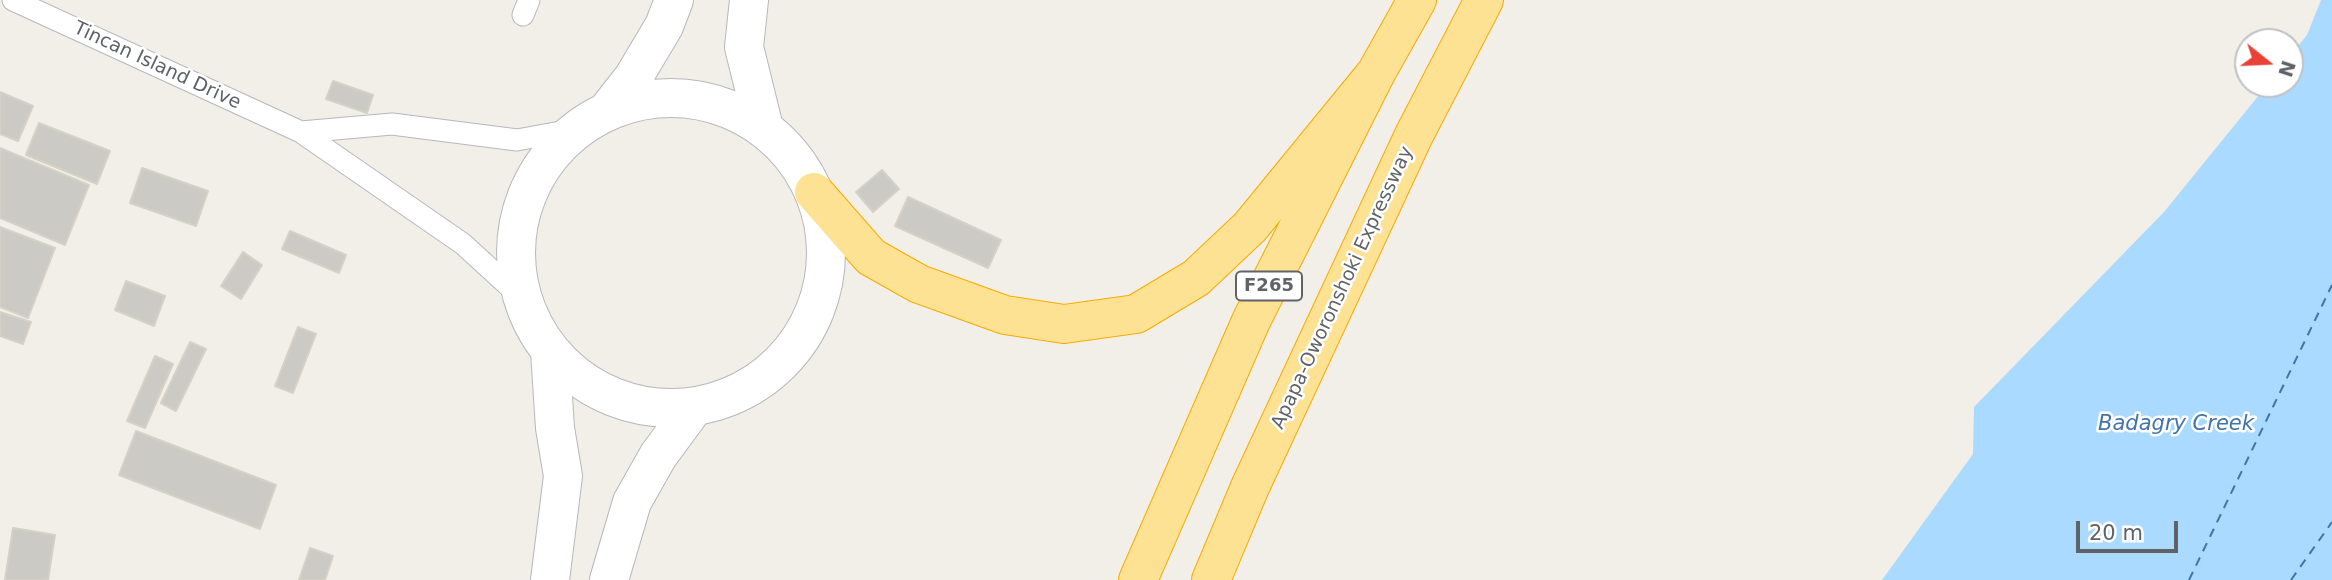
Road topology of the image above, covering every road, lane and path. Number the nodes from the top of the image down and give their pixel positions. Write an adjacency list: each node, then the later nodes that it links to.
1 (13, 0): 9 (lane, Tincan Island Drive)
2 (674, 0): 7 (street)
3 (749, 0): 8 (street)
4 (1418, 0): 6 (highway, F265)
5 (1484, 0): 17 (highway, Apapa-Oworonshoki Expressway)
6 (1376, 73): 10 (highway); 16 (highway, F265)
7 (592, 120): 8 (street); 9 (lane, Tincan Island Drive); 11 (street)
8 (764, 128): 10 (street)
9 (301, 132): 11 (lane, Tincan Island Drive)
10 (814, 192): 13 (street)
11 (523, 299): 12 (street)
12 (550, 351): 13 (street); 14 (street)
13 (694, 407): 15 (street)
14 (550, 580)
15 (609, 580)
16 (1138, 580)
17 (1211, 580)

